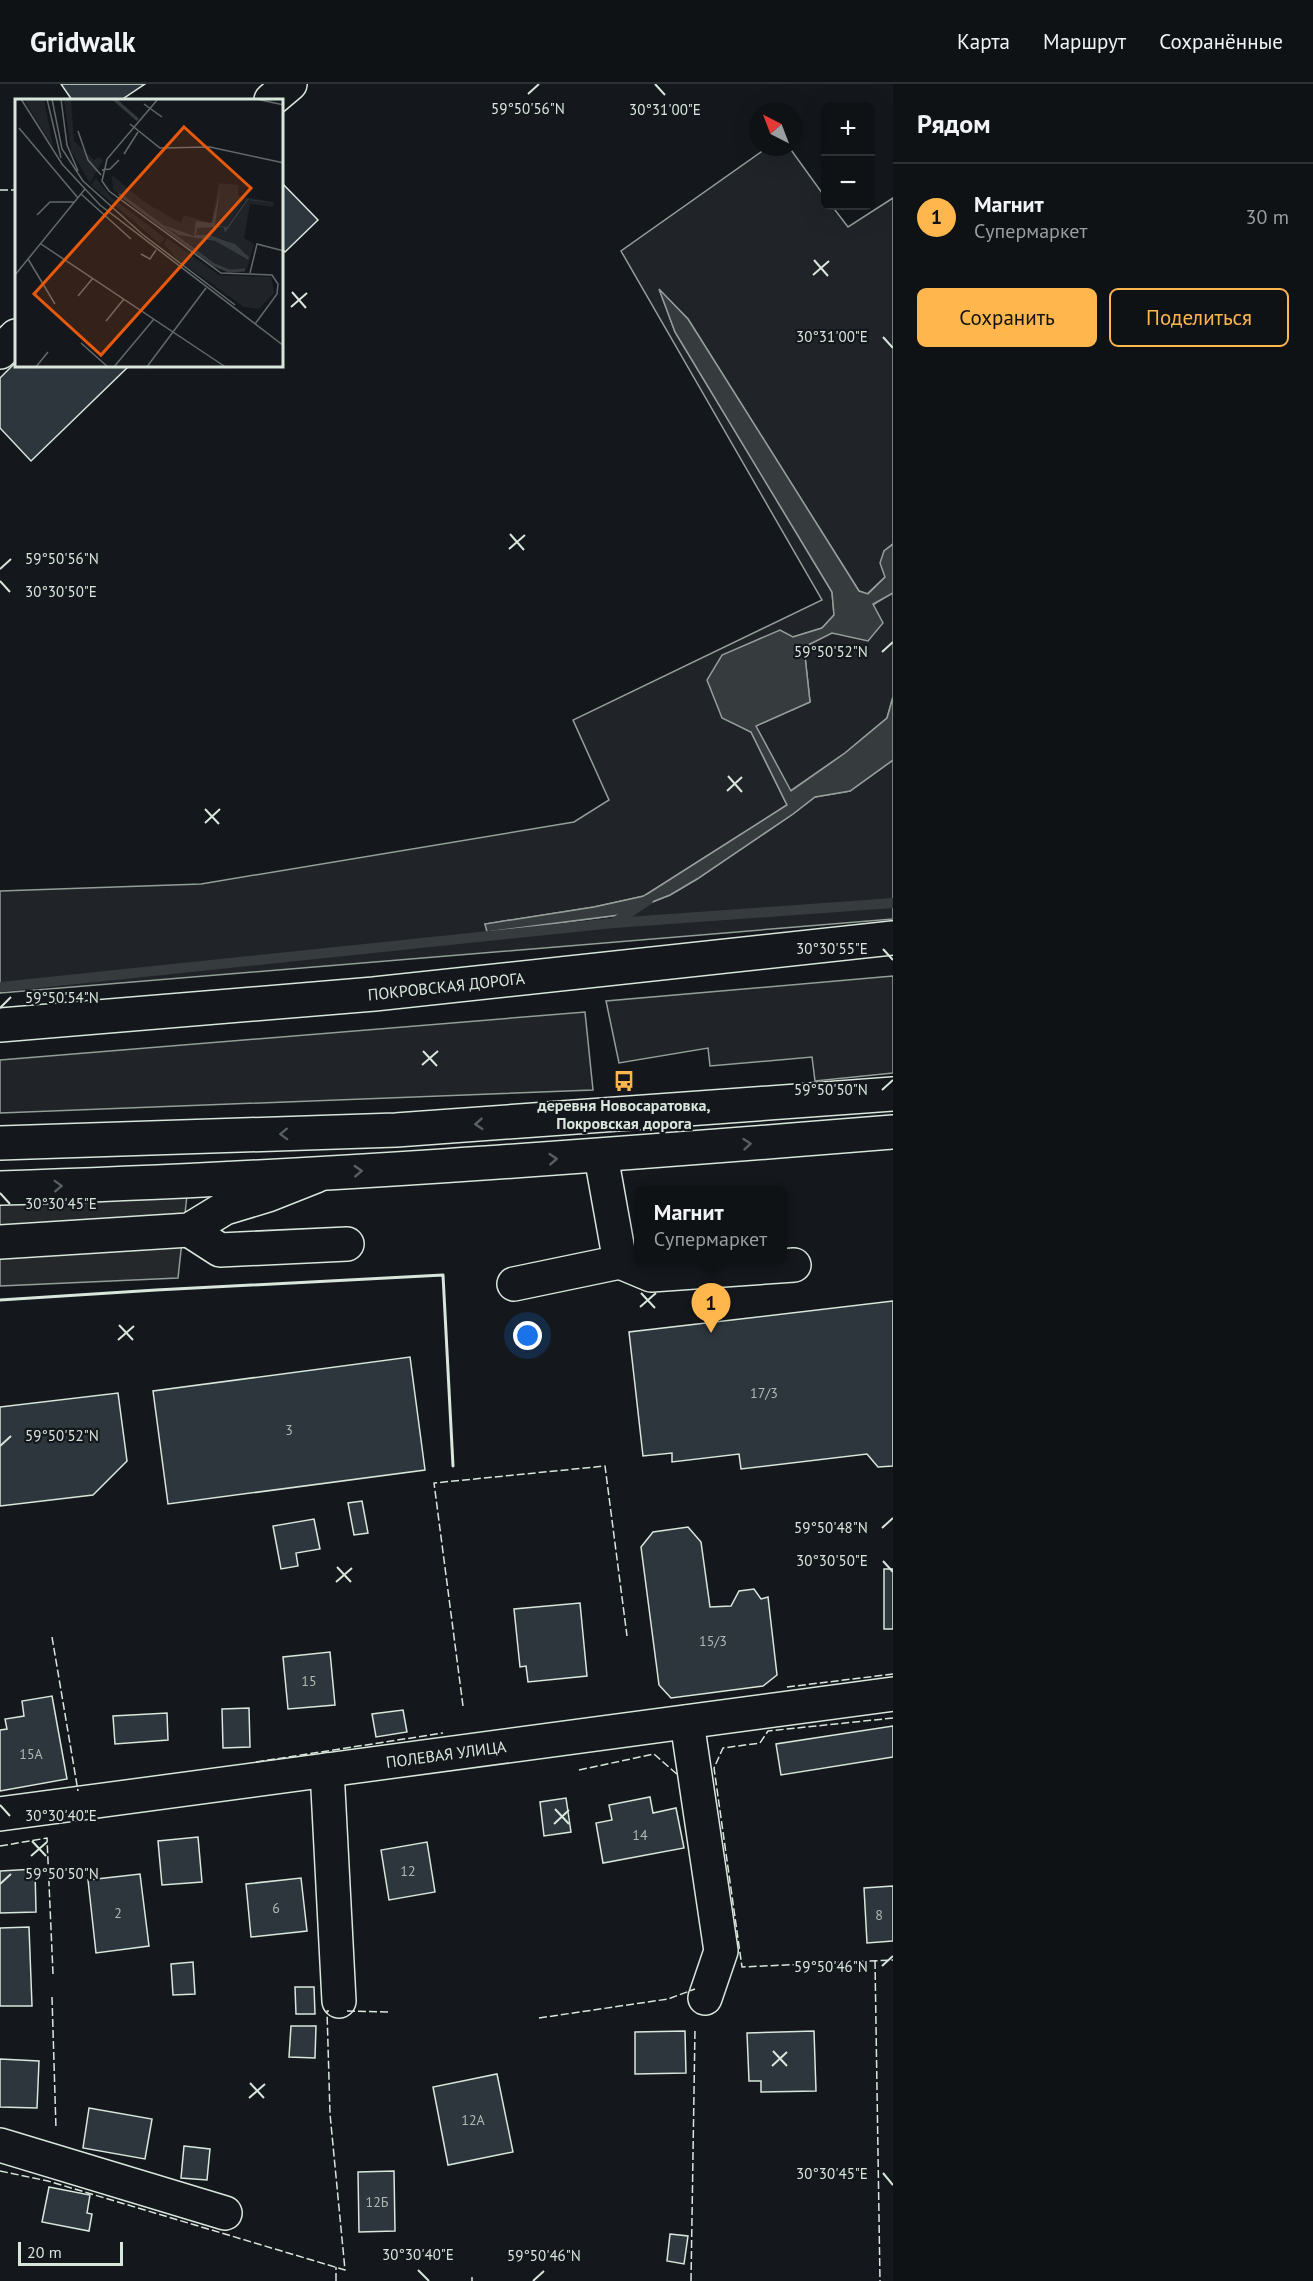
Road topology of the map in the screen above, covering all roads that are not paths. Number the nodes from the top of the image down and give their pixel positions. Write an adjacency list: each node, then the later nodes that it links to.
1 (290, 84): 2 (street)
2 (272, 99)
3 (15, 337): 4 (street)
4 (0, 351)
5 (893, 938): 6 (street, ПОКРОВСКАЯ ДОРОГА)
6 (0, 1025)
7 (893, 1094): 9 (street, one-way to 9)
8 (893, 1132): 10 (street, one-way to 8)
9 (0, 1143)
10 (601, 1156): 11 (street, one-way to 10); 16 (street)
11 (324, 1173): 12 (street, one-way to 11); 13 (street)
12 (0, 1188)
13 (189, 1230): 14 (street); 15 (street)
14 (0, 1242)
15 (347, 1244)
16 (620, 1262): 17 (street); 18 (street)
17 (794, 1265)
18 (514, 1284)
19 (893, 1694): 20 (street, ПОЛЕВАЯ УЛИЦА)
20 (687, 1722): 21 (street, ПОЛЕВАЯ УЛИЦА); 23 (street)
21 (327, 1770): 22 (street, ПОЛЕВАЯ УЛИЦА); 24 (street)
22 (0, 1814)
23 (705, 1998)
24 (339, 2001)
25 (0, 2145): 26 (street)
26 (225, 2213)

